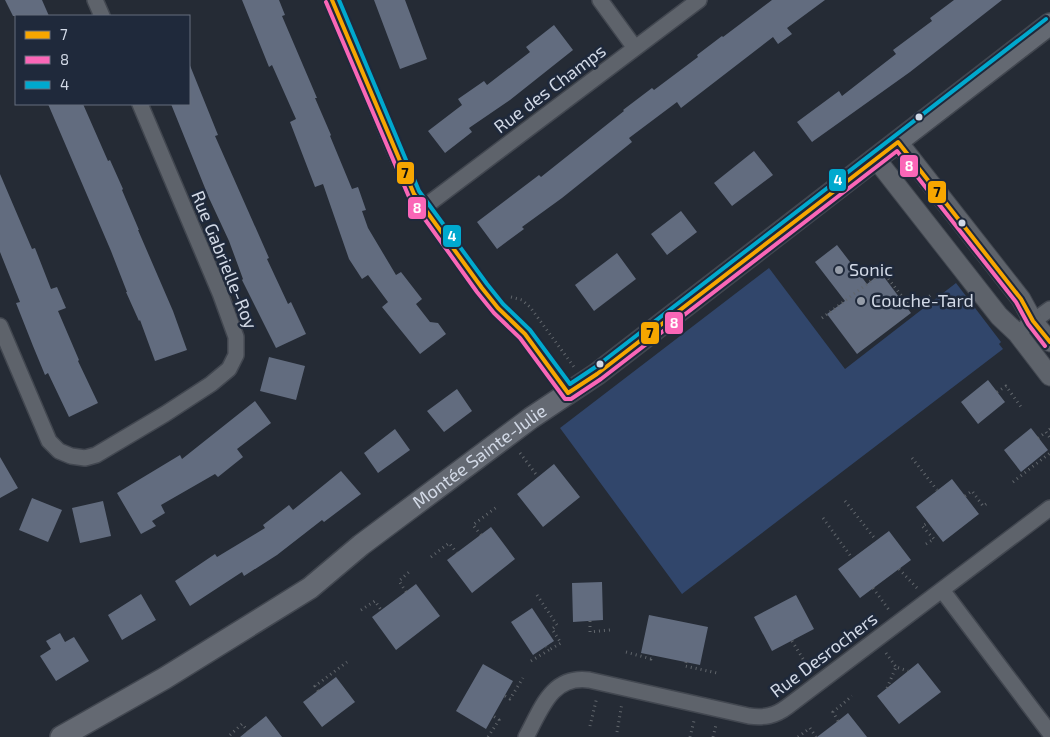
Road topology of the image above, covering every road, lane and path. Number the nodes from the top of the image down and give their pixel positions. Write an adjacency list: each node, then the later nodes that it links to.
1 (332, 0): 9 (street)
2 (600, 0): 5 (street)
3 (699, 0): 5 (street, Rue des Champs)
4 (1050, 24): 7 (main road, Montée Sainte-Julie)
5 (635, 48): 9 (street, Rue des Champs)
6 (140, 105): 19 (street, Rue Gabrielle-Roy)
7 (898, 142): 8 (main road, Montée Sainte-Julie); 18 (street)
8 (876, 159): 20 (street); 25 (main road, Montée Sainte-Julie)
9 (423, 208): 25 (street)
10 (880, 268): 11 (path)
11 (883, 272): 12 (path); 15 (path)
12 (931, 295)
13 (516, 298): 22 (path)
14 (834, 303): 15 (path)
15 (836, 307): 17 (path)
16 (1050, 309): 18 (street)
17 (822, 318)
18 (1033, 321): 20 (street); 21 (street)
19 (0, 326)
20 (1017, 333): 23 (street)
21 (1050, 342)
22 (568, 358)
23 (1050, 376)
24 (998, 392): 26 (path)
25 (568, 393): 83 (main road, Montée Sainte-Julie)
26 (1021, 406)
27 (1050, 429): 28 (path)
28 (1046, 432): 29 (path); 30 (path)
29 (1038, 438)
30 (1050, 438)
31 (520, 453): 34 (path)
32 (1050, 453): 35 (path)
33 (912, 458): 36 (path)
34 (538, 477)
35 (1013, 482)
36 (938, 490)
37 (965, 496): 39 (path)
38 (845, 501): 45 (path)
39 (989, 502)
40 (498, 506): 44 (path)
41 (1050, 508): 54 (street, Rue Desrochers)
42 (823, 518): 49 (path)
43 (928, 523): 46 (path)
44 (481, 535)
45 (876, 540)
46 (926, 544)
47 (457, 553): 48 (path)
48 (431, 557)
49 (852, 558)
50 (899, 569): 53 (path)
51 (409, 572): 55 (path)
52 (873, 588): 59 (path)
53 (918, 589)
54 (942, 590): 81 (street); 85 (street, Rue Desrochers)
55 (406, 592)
56 (537, 595): 64 (path)
57 (361, 610): 58 (path)
58 (381, 610)
59 (890, 610)
60 (590, 621): 61 (path)
61 (610, 630)
62 (792, 641): 70 (path)
63 (546, 647): 64 (path)
64 (549, 650): 67 (path)
65 (626, 652): 66 (path)
66 (652, 655)
67 (532, 661)
68 (347, 662): 75 (path)
69 (686, 662): 72 (path)
70 (810, 670)
71 (908, 671): 74 (path)
72 (716, 673)
73 (523, 678): 76 (path)
74 (887, 688)
75 (318, 691)
76 (505, 696)
77 (852, 696): 79 (path)
78 (493, 716): 84 (path)
79 (838, 721)
80 (248, 731): 82 (path)
81 (1050, 733)
82 (230, 734)
83 (61, 737)
84 (488, 737)
85 (526, 737)
86 (798, 737): 87 (path)
87 (816, 737)

